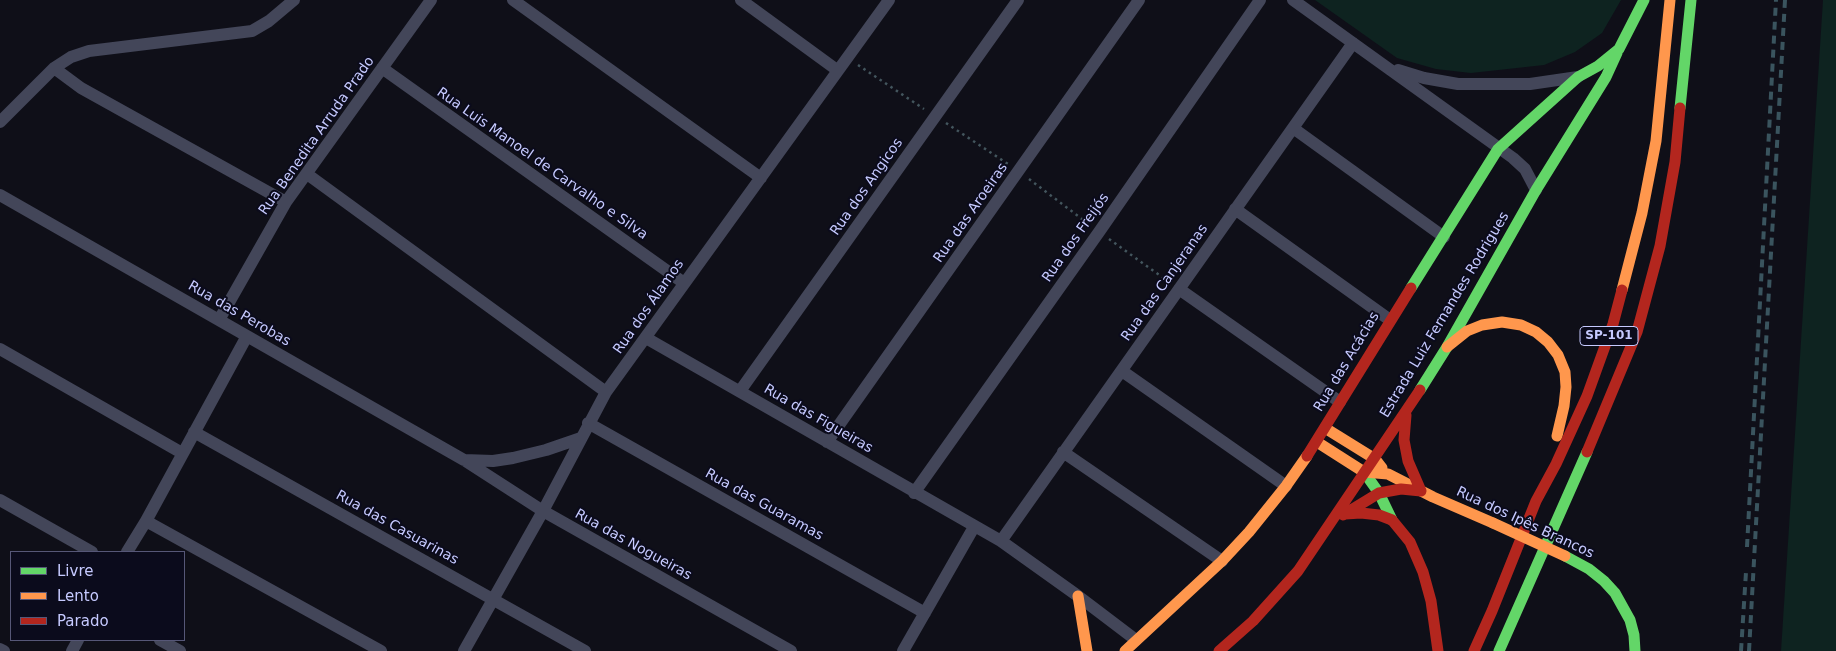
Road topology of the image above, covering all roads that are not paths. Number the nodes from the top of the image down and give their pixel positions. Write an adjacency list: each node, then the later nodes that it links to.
1 (294, 0): 15 (street)
2 (431, 0): 16 (street, Rua Benedita Arruda Prado)
3 (513, 0): 24 (street)
4 (741, 0): 18 (street)
5 (889, 0): 18 (street, Rua dos Álamos)
6 (1018, 0): 39 (street, Rua dos Angicos)
7 (1139, 0): 47 (street, Rua das Aroeiras)
8 (1260, 0): 57 (street, Rua dos Freijós)
9 (1293, 0): 13 (street)
10 (1644, 0): 14 (main road, Estrada Luiz Fernandes Rodrigues)
11 (1670, 0): 60 (main road, SP-101)
12 (1691, 0): 89 (main road, SP-101)
13 (1352, 43): 17 (street); 21 (street, Rua das Canjeranas)
14 (1619, 49): 19 (main road, Rua das Acácias); 25 (main road, Estrada Luiz Fernandes Rodrigues)
15 (54, 68): 20 (street); 27 (street)
16 (382, 68): 23 (street, Rua Benedita Arruda Prado); 30 (street, Rua Luis Manoel de Carvalho e Silva)
17 (1388, 68): 19 (street); 22 (street)
18 (837, 70): 24 (street, Rua dos Álamos)
19 (1578, 77): 22 (main road, Rua das Acácias)
20 (0, 122)
21 (1292, 128): 28 (street, Rua das Canjeranas); 29 (street)
22 (1498, 148): 25 (street); 29 (main road, Rua das Acácias)
23 (307, 174): 27 (street, Rua Benedita Arruda Prado); 40 (street)
24 (760, 178): 30 (street, Rua dos Álamos)
25 (1536, 190): 36 (main road, Estrada Luiz Fernandes Rodrigues)
26 (0, 195): 32 (street, Rua das Perobas)
27 (286, 202): 32 (street, Rua Benedita Arruda Prado)
28 (1235, 209): 31 (street, Rua das Canjeranas); 33 (street)
29 (1444, 237): 33 (main road, Rua das Acácias)
30 (684, 283): 35 (street, Rua dos Álamos)
31 (1179, 289): 38 (street, Rua das Canjeranas); 41 (street)
32 (219, 320): 34 (street, Rua das Perobas)
33 (1390, 320): 41 (main road, Rua das Acácias)
34 (247, 336): 45 (street); 52 (street, Rua das Perobas)
35 (646, 338): 39 (street, Rua das Figueiras); 40 (street, Rua dos Álamos)
36 (1447, 347): 42 (main road, Estrada Luiz Fernandes Rodrigues); 60 (main road)
37 (0, 349): 50 (street)
38 (1122, 371): 49 (street, Rua das Canjeranas); 55 (street)
39 (740, 391): 47 (street, Rua das Figueiras)
40 (606, 392): 43 (street, Rua dos Álamos)
41 (1340, 402): 44 (main road, Rua das Acácias)
42 (1406, 413): 51 (main road, Estrada Luiz Fernandes Rodrigues); 56 (main road)
43 (588, 424): 46 (street, Rua dos Álamos); 73 (street, Rua das Guaramas)
44 (1324, 428): 48 (main road, Rua das Acácias); 51 (main road, Rua dos Ipês Brancos)
45 (194, 432): 50 (street); 72 (street, Rua das Casuarinas)
46 (581, 438): 52 (street); 61 (street, Rua dos Álamos)
47 (827, 442): 57 (street, Rua das Figueiras)
48 (1316, 442): 53 (main road, Rua dos Ipês Brancos); 55 (main road, Rua das Acácias)
49 (1064, 452): 67 (street, Rua das Canjeranas); 70 (street)
50 (182, 453): 64 (street)
51 (1375, 459): 53 (main road, Estrada Luiz Fernandes Rodrigues); 54 (main road, Rua dos Ipês Brancos)
52 (464, 460): 61 (street, Rua das Nogueiras)
53 (1364, 472): 54 (main road, Rua dos Ipês Brancos); 58 (main road); 66 (main road, Estrada Luiz Fernandes Rodrigues)
54 (1388, 474): 56 (main road, Rua dos Ipês Brancos)
55 (1286, 486): 70 (main road, Rua das Acácias)
56 (1421, 491): 58 (main road); 90 (main road, Rua dos Ipês Brancos, bridge)
57 (914, 492): 65 (street, Rua das Figueiras)
58 (1379, 493): 62 (main road); 63 (main road)
59 (0, 500): 68 (street)
60 (1536, 501): 88 (main road, SP-101)
61 (543, 511): 72 (street, Rua dos Álamos); 82 (street, Rua das Nogueiras)
62 (1345, 514): 63 (main road); 66 (main road)
63 (1392, 520): 87 (main road)
64 (146, 521): 69 (street); 79 (street)
65 (974, 527): 67 (street, Rua das Figueiras); 73 (street)
66 (1328, 528): 86 (main road, Estrada Luiz Fernandes Rodrigues)
67 (1001, 541): 71 (street, Rua das Figueiras)
68 (90, 551)
69 (128, 551)
70 (1222, 561): 74 (main road, Rua das Acácias)
71 (1078, 596): 74 (street, Rua das Figueiras); 84 (main road)
72 (493, 599): 80 (street, Rua dos Álamos); 81 (street, Rua das Casuarinas)
73 (925, 613): 83 (street)
74 (1136, 640): 85 (main road, Rua das Acácias)
75 (162, 641): 78 (street)
76 (0, 649): 77 (street)
77 (4, 651)
78 (180, 651)
79 (381, 651)
80 (464, 651)
81 (585, 651)
82 (791, 651)
83 (903, 651)
84 (1087, 651)
85 (1125, 651)
86 (1219, 651)
87 (1438, 651)
88 (1474, 651)
89 (1501, 651)
90 (1635, 651)

